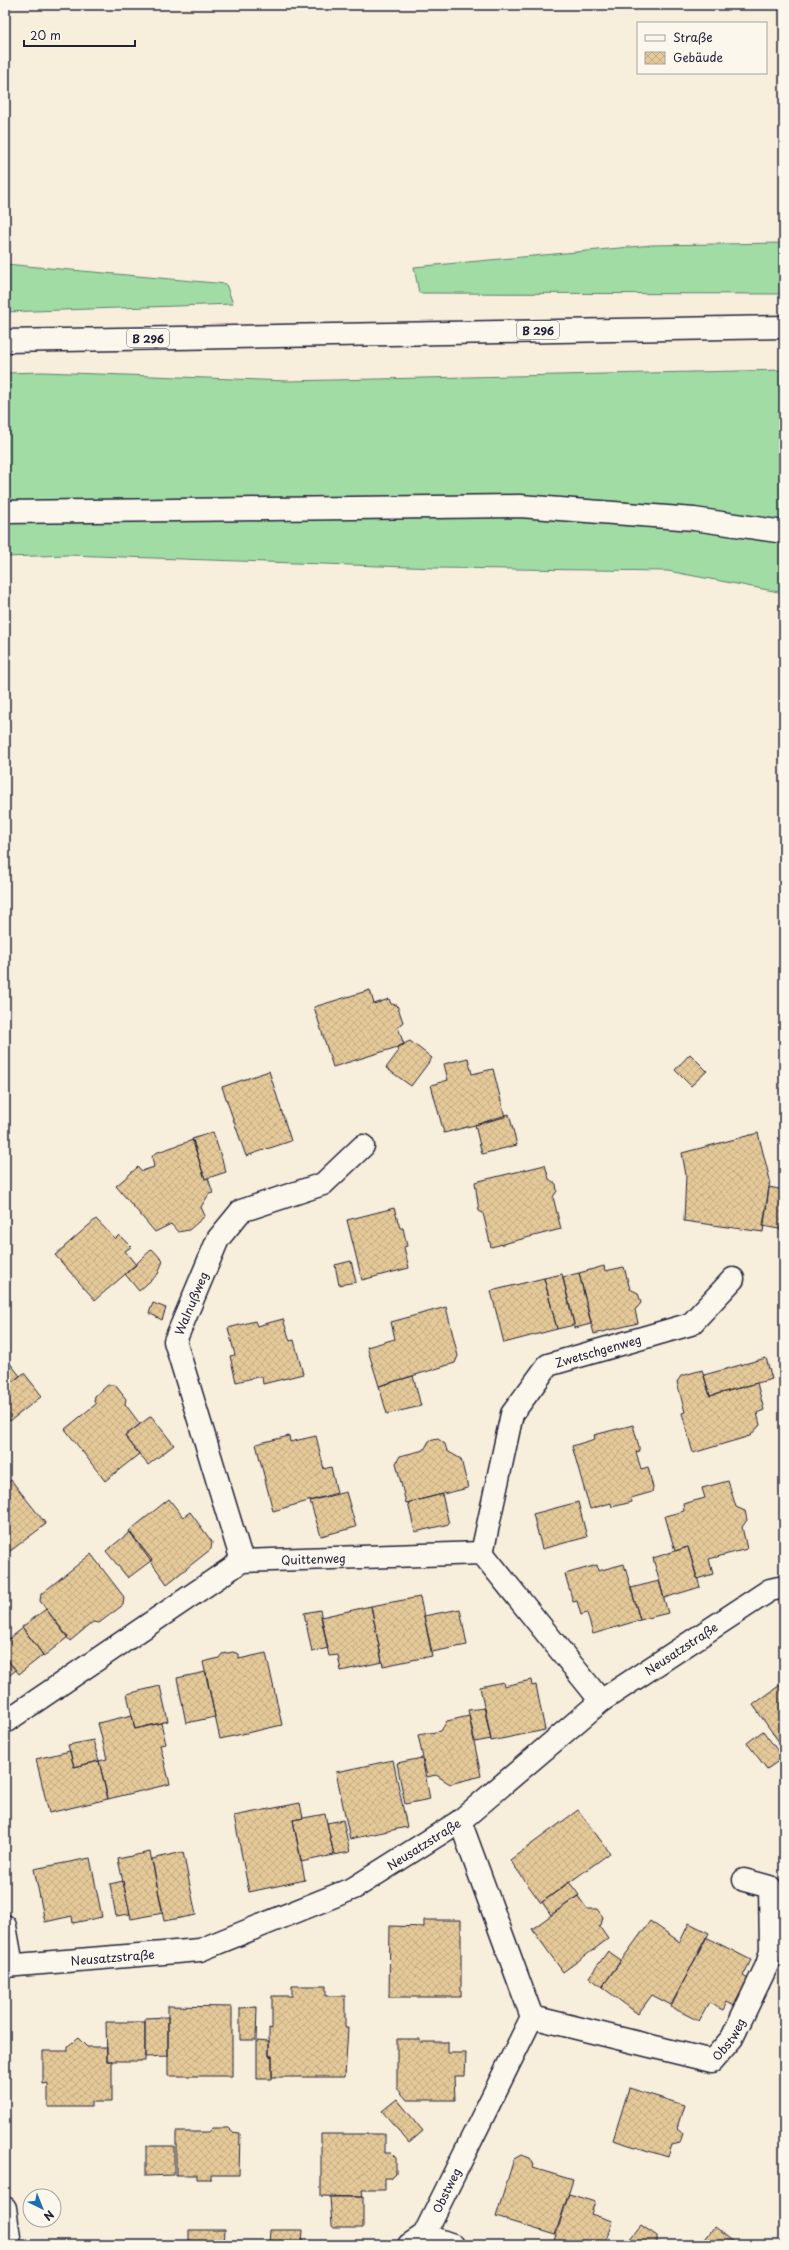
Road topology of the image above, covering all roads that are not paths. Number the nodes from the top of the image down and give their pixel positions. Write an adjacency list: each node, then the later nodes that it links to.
1 (784, 327): 2 (street, B 296)
2 (5, 341)
3 (5, 512): 4 (street)
4 (784, 532)
5 (363, 1146): 8 (street, Walnußweg)
6 (733, 1278): 7 (street, Zwetschgenweg)
7 (482, 1553): 8 (street, Quittenweg); 10 (street)
8 (242, 1561): 11 (street)
9 (784, 1587): 10 (street, Neusatzstraße)
10 (601, 1701): 12 (street, Neusatzstraße)
11 (5, 1722)
12 (460, 1821): 15 (street, Neusatzstraße); 16 (street)
13 (744, 1880): 16 (street, Obstweg)
14 (5, 1926): 15 (street)
15 (9, 1966)
16 (532, 2017): 18 (street, Obstweg)
17 (5, 2208): 19 (street)
18 (416, 2240): 20 (street, Obstweg)
19 (10, 2245)
20 (453, 2245)

